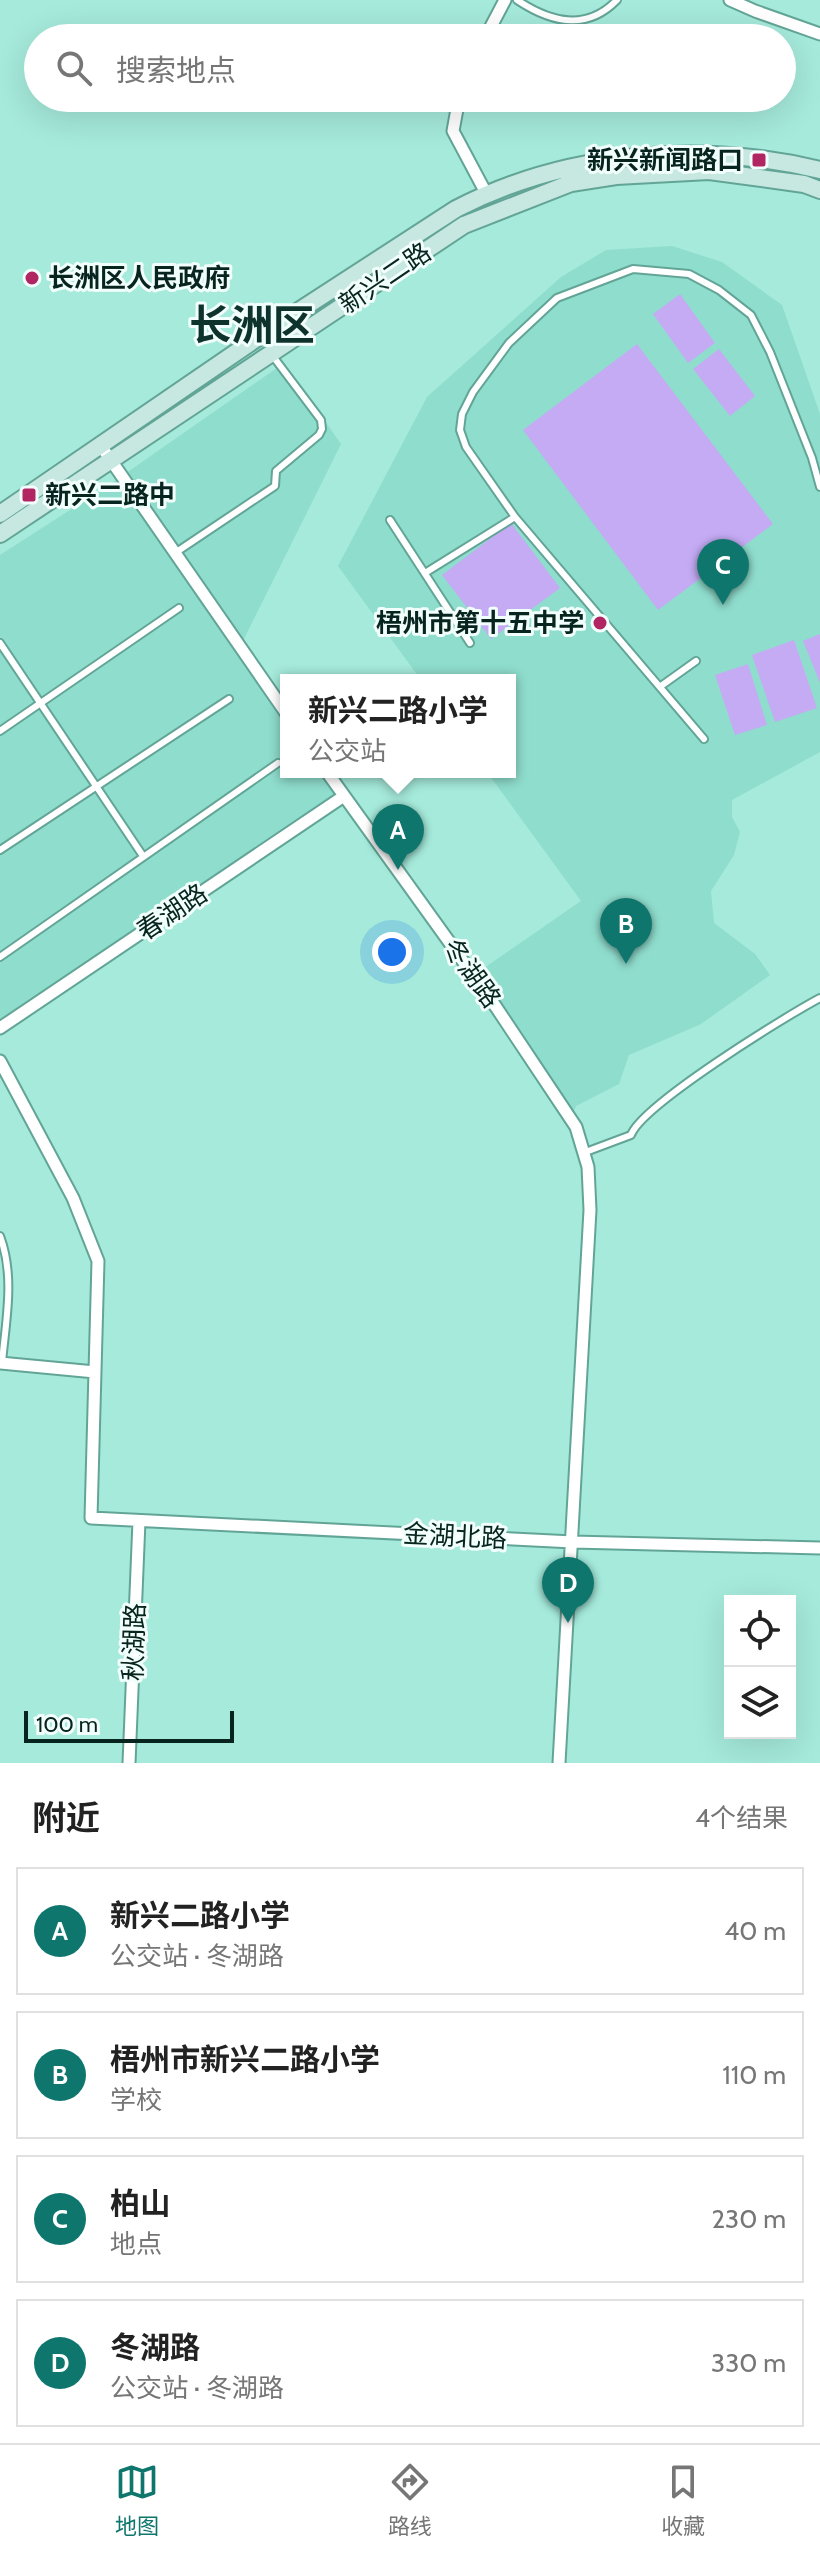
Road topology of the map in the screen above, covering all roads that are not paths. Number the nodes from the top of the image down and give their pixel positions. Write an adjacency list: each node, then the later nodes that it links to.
1 (505, 0): 5 (street)
2 (517, 0): 3 (lane)
3 (617, 0)
4 (730, 0): 6 (street)
5 (492, 24)
6 (792, 24)
7 (796, 26): 8 (street)
8 (820, 34)
9 (456, 112): 12 (street)
10 (820, 170): 12 (main road, 新兴二路)
11 (820, 190): 13 (main road, 新兴二路)
12 (486, 193): 14 (main road, 新兴二路)
13 (271, 354): 15 (main road, 新兴二路); 21 (lane)
14 (101, 446): 15 (street); 17 (main road, 新兴二路)
15 (111, 462): 20 (main road, 新兴二路); 21 (street)
16 (820, 487): 18 (lane)
17 (0, 514)
18 (515, 517): 22 (lane); 27 (lane)
19 (390, 520): 22 (lane)
20 (0, 534)
21 (175, 553): 30 (street)
22 (425, 573): 25 (lane)
23 (179, 608): 29 (lane)
24 (0, 643): 29 (lane)
25 (470, 643)
26 (696, 661): 27 (lane)
27 (661, 686): 32 (lane)
28 (229, 699): 35 (lane)
29 (41, 703): 31 (lane); 35 (lane)
30 (280, 704)
31 (0, 731)
32 (704, 739)
33 (278, 763): 38 (lane)
34 (331, 778): 36 (street, 冬湖路)
35 (96, 786): 37 (lane); 38 (lane)
36 (344, 796): 41 (street, 春湖路); 43 (street, 冬湖路)
37 (0, 850)
38 (143, 856): 39 (lane)
39 (0, 957)
40 (820, 998): 43 (lane)
41 (0, 1028)
42 (0, 1061): 46 (street)
43 (583, 1153): 48 (street, 冬湖路)
44 (0, 1236): 45 (lane)
45 (1, 1363): 46 (street)
46 (95, 1372): 47 (street, 金湖北路)
47 (139, 1521): 48 (street, 金湖北路); 50 (street, 秋湖路)
48 (573, 1542): 49 (street, 金湖北路); 51 (street, 冬湖路)
49 (820, 1548)
50 (129, 1763)
51 (559, 1763)

